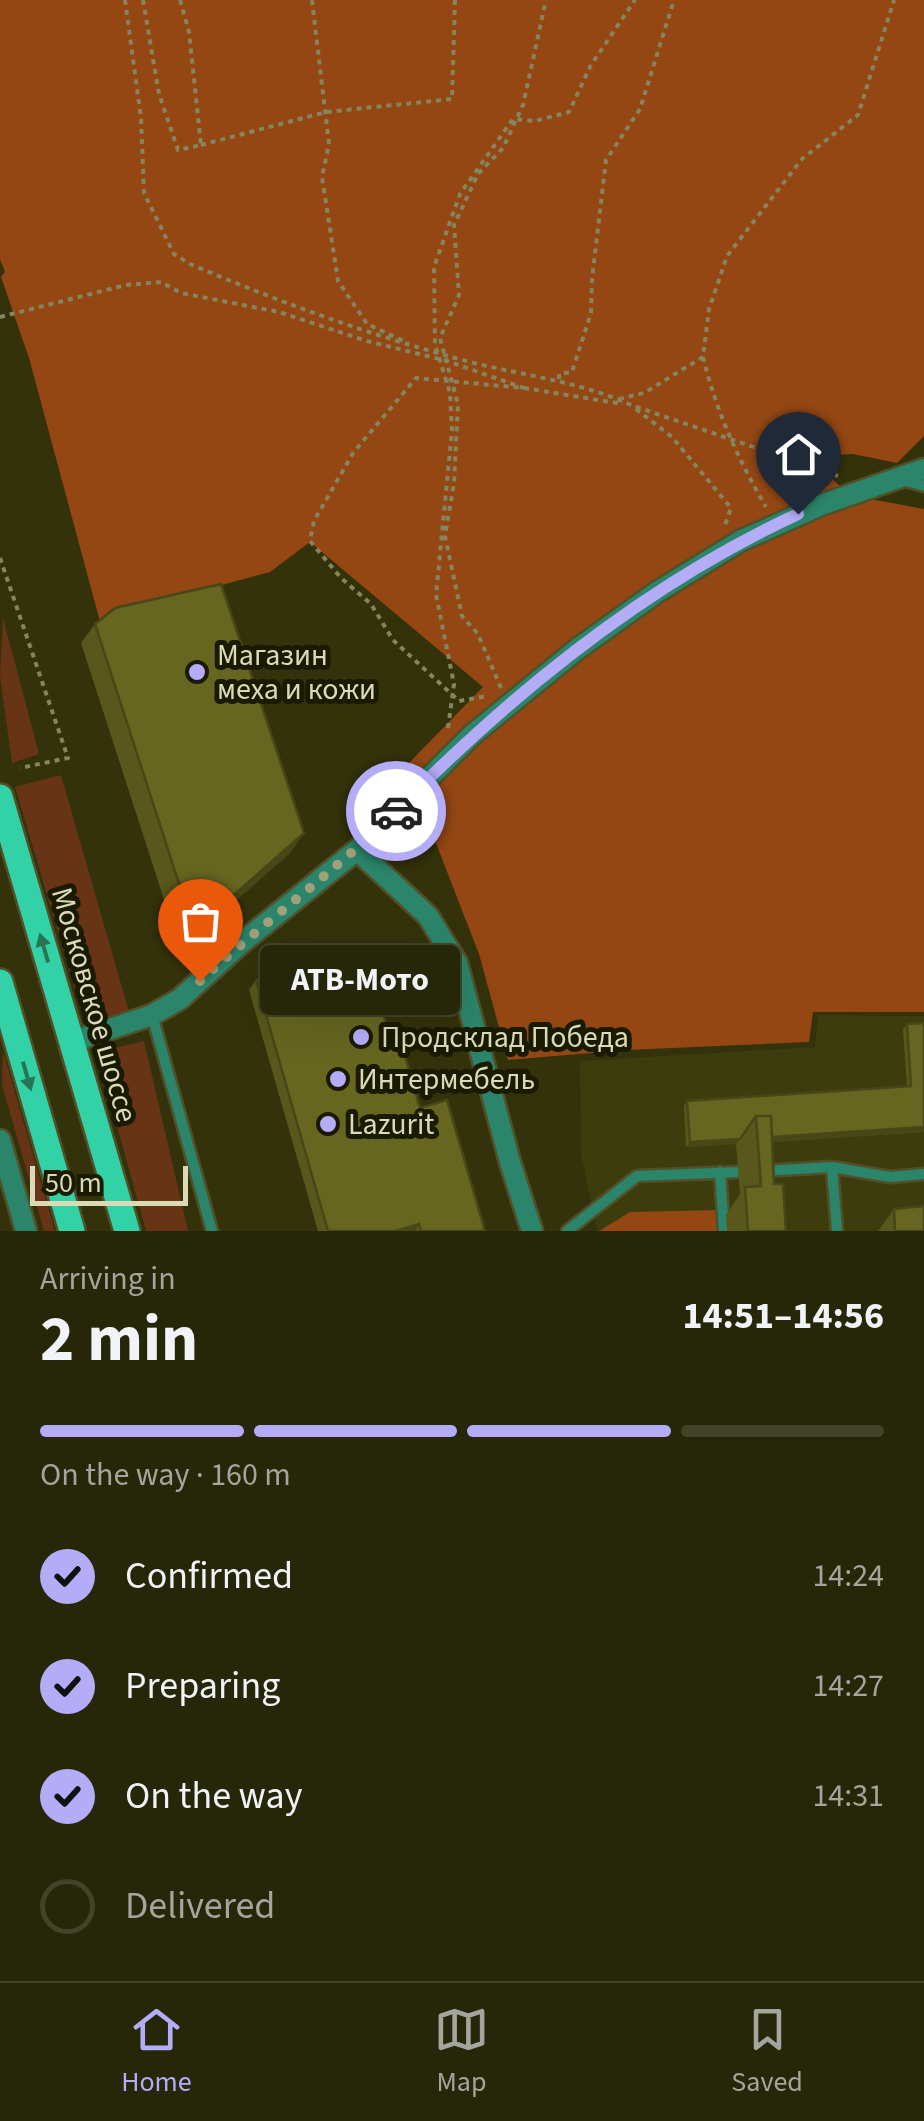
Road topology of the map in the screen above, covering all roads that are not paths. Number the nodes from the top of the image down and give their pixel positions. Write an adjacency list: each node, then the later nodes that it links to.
1 (924, 470): 2 (street)
2 (898, 479): 3 (lane); 6 (street)
3 (924, 486)
4 (0, 797): 5 (main road, Московское шоссе)
5 (5, 850): 9 (main road, Московское шоссе, one-way to 5)
6 (357, 850): 8 (street); 20 (street)
7 (0, 982): 17 (main road, one-way to 17)
8 (152, 1016): 9 (street); 19 (lane)
9 (71, 1042): 18 (main road, Московское шоссе)
10 (0, 1140): 16 (street)
11 (832, 1167): 12 (lane); 15 (lane); 23 (lane)
12 (753, 1171)
13 (720, 1172): 14 (lane); 21 (lane); 22 (lane)
14 (738, 1172)
15 (924, 1174)
16 (26, 1231)
17 (72, 1231)
18 (127, 1231)
19 (212, 1231)
20 (532, 1231)
21 (567, 1231)
22 (724, 1231)
23 (837, 1231)

